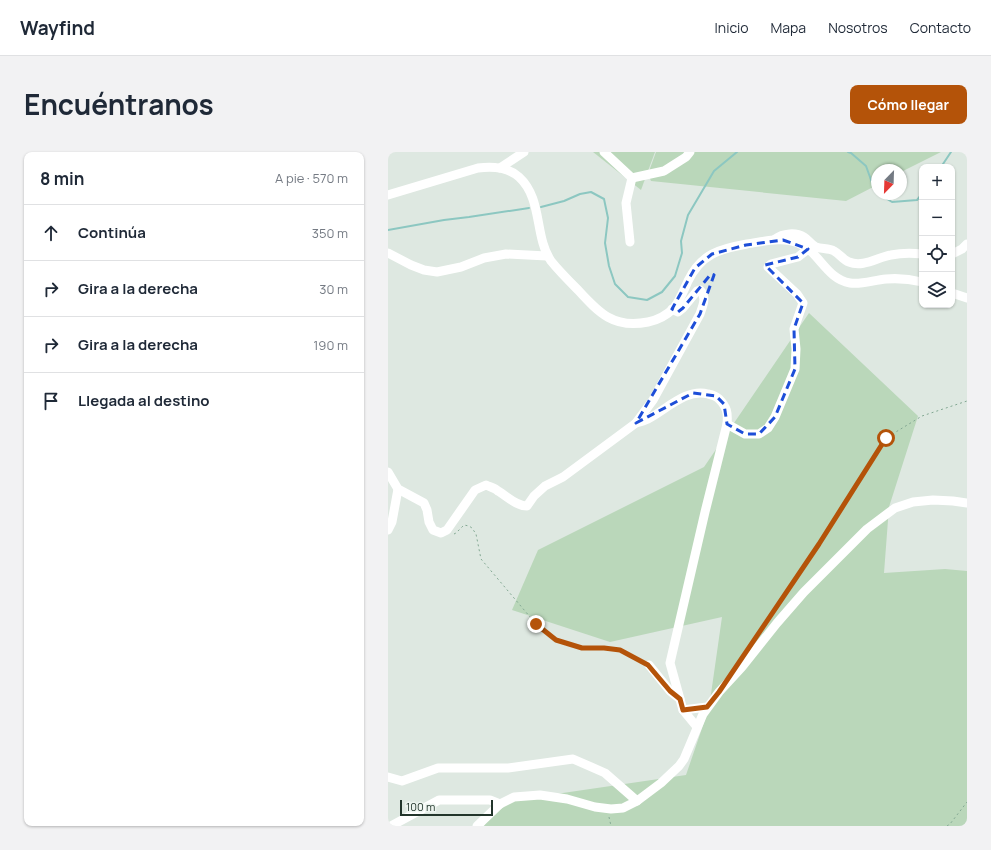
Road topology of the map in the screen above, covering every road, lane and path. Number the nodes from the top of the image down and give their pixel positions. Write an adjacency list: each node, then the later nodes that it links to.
1 (524, 152): 4 (street)
2 (604, 152): 5 (street)
3 (690, 152): 5 (street)
4 (500, 168): 6 (street); 14 (street)
5 (632, 178): 8 (street)
6 (388, 195)
7 (774, 240): 10 (street); 13 (street); 18 (street)
8 (630, 242)
9 (967, 244): 11 (street)
10 (808, 249): 15 (street); 21 (street)
11 (955, 252)
12 (388, 253): 14 (street)
13 (919, 254)
14 (547, 256): 18 (street)
15 (919, 281)
16 (955, 294): 17 (street)
17 (967, 298)
18 (672, 309): 20 (street)
19 (967, 401): 27 (path)
20 (636, 423): 21 (street); 26 (street)
21 (727, 424): 29 (street)
22 (388, 472): 23 (street)
23 (398, 489): 25 (street); 26 (street)
24 (967, 503): 30 (street)
25 (388, 530)
26 (445, 531): 28 (path)
27 (758, 634)
28 (648, 665): 29 (street)
29 (680, 699): 31 (street)
30 (707, 707): 31 (street); 32 (street)
31 (683, 710): 32 (street)
32 (697, 727): 34 (street)
33 (388, 777): 34 (street)
34 (637, 801): 37 (street)
35 (967, 802): 41 (path)
36 (500, 804): 37 (street); 38 (street); 39 (street)
37 (608, 809): 40 (path)
38 (390, 826)
39 (477, 826)
40 (611, 826)
41 (947, 826)

